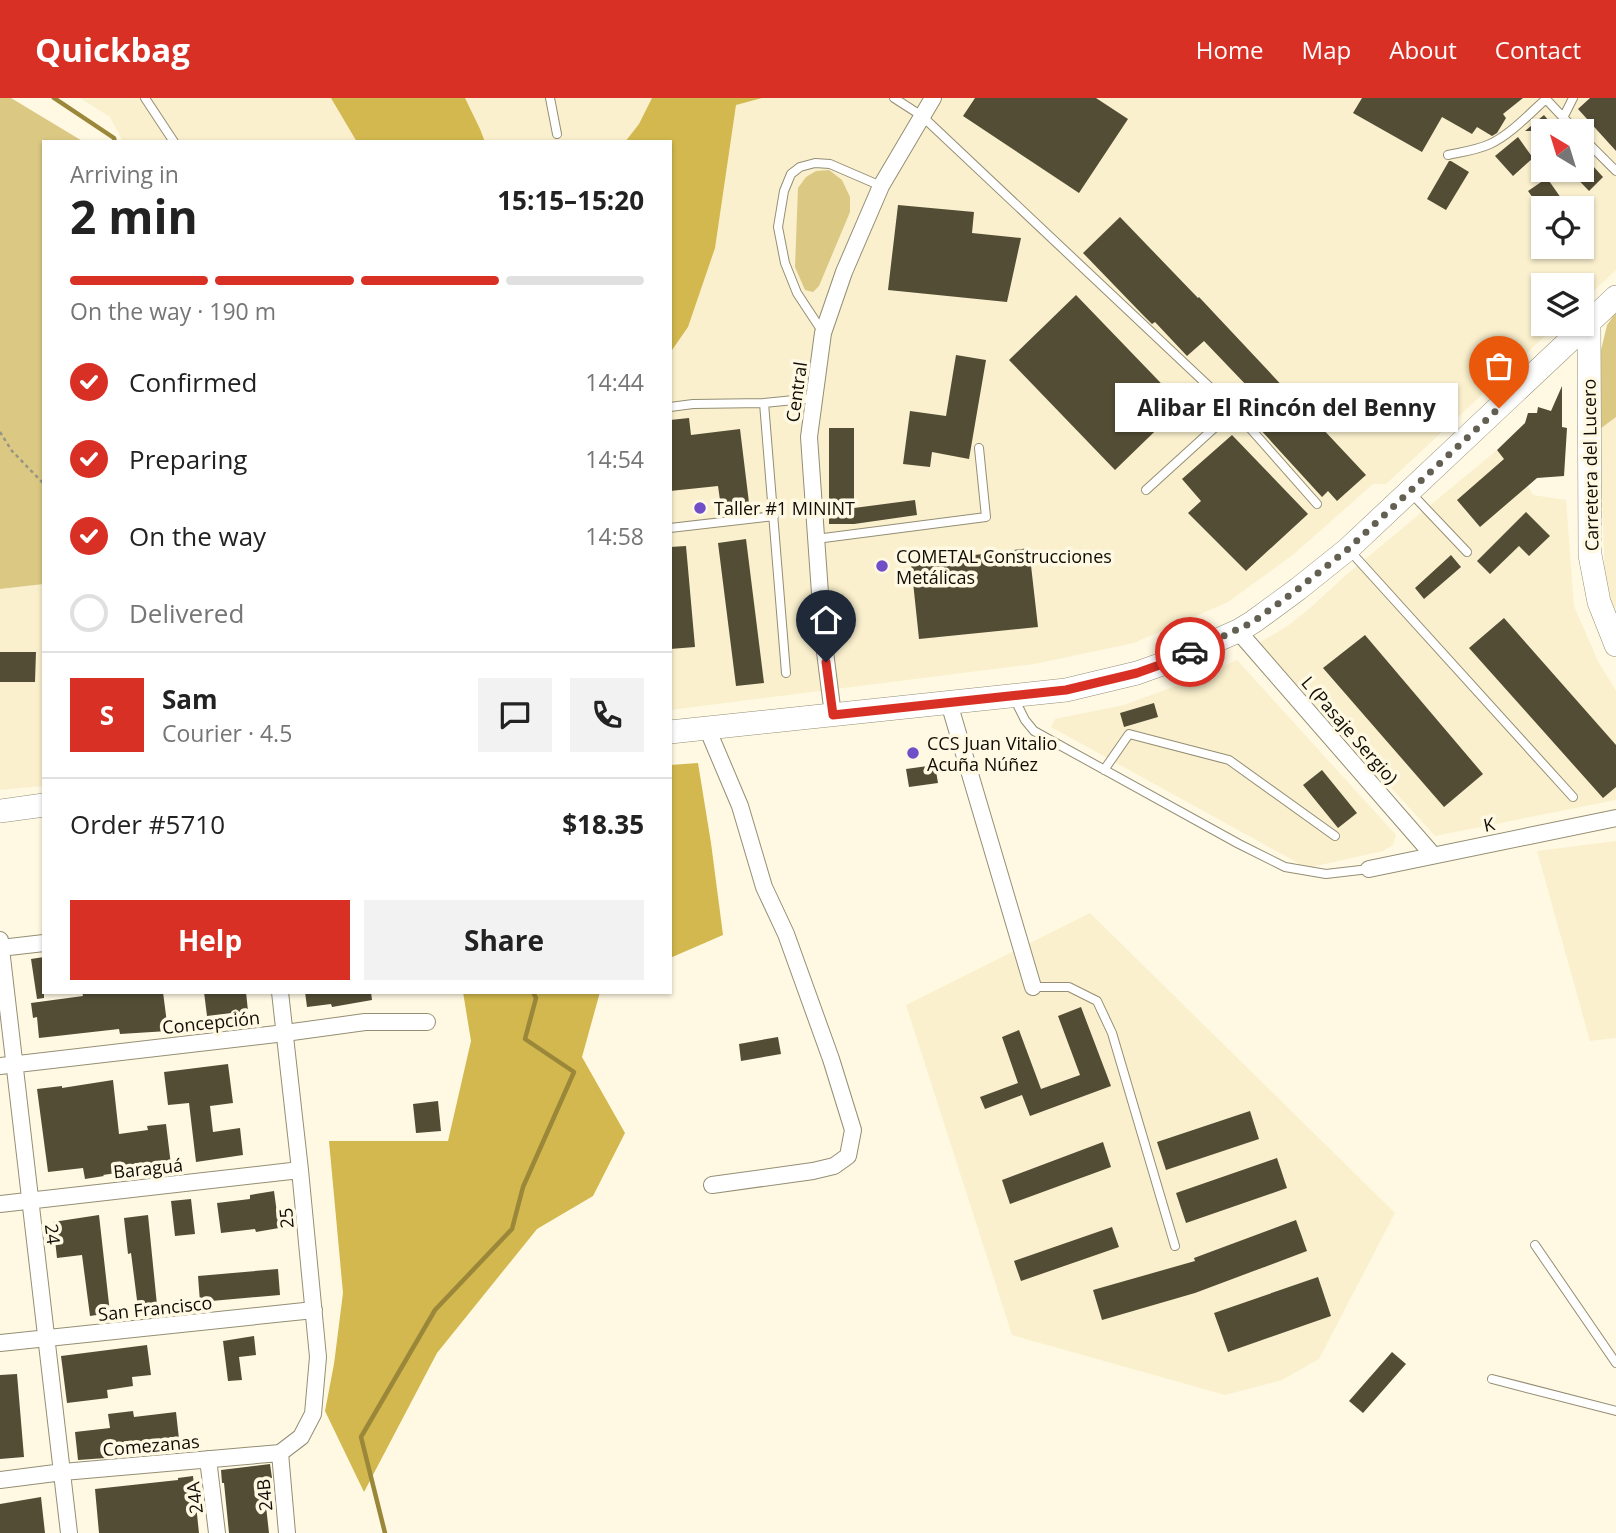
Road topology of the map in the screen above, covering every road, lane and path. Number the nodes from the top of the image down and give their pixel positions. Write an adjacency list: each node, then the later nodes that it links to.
1 (145, 98): 10 (lane)
2 (550, 98): 9 (lane)
3 (894, 98): 7 (lane)
4 (933, 98): 7 (street, Central)
5 (1573, 98): 8 (lane)
6 (1546, 99): 8 (lane); 12 (lane)
7 (922, 117): 14 (street, Central); 23 (lane)
8 (1563, 118)
9 (557, 134)
10 (173, 140)
11 (1594, 149): 13 (lane)
12 (1448, 155)
13 (1616, 172)
14 (881, 186): 17 (street, Central); 17 (lane)
15 (1616, 297): 16 (main road)
16 (1594, 319)
17 (823, 333): 20 (street, Central)
18 (1576, 336): 28 (main road)
19 (1589, 336): 36 (main road, Carretera del Lucero)
20 (814, 398): 21 (lane); 32 (street, Central)
21 (764, 403): 22 (lane); 30 (lane)
22 (672, 407)
23 (1234, 410): 27 (lane); 29 (lane)
24 (0, 432): 26 (path)
25 (979, 448): 32 (lane)
26 (42, 482)
27 (1146, 490)
28 (1409, 491): 33 (main road); 34 (lane)
29 (1317, 504)
30 (774, 516): 31 (lane); 37 (lane)
31 (672, 528)
32 (816, 539): 40 (street, Central)
33 (1348, 549): 35 (main road); 44 (lane)
34 (1468, 552)
35 (1238, 631): 38 (main road); 49 (street, L (Pasaje Sergio))
36 (1616, 645)
37 (786, 673)
38 (1013, 696): 39 (main road); 43 (lane)
39 (949, 704): 40 (main road); 53 (street)
40 (833, 715): 41 (main road)
41 (707, 728): 42 (main road); 59 (street)
42 (672, 732)
43 (1104, 770): 48 (lane); 50 (lane)
44 (1573, 797)
45 (42, 805): 46 (main road)
46 (0, 811)
47 (1616, 818): 49 (street, K)
48 (1335, 836)
49 (1433, 855): 50 (street, K)
50 (1369, 869)
51 (42, 943): 52 (street)
52 (0, 945): 57 (street, 24)
53 (1033, 987): 63 (lane)
54 (280, 994): 56 (street, 25)
55 (427, 1022): 56 (street, Concepción)
56 (285, 1033): 57 (street, Concepción); 58 (street, 25)
57 (7, 1065): 60 (street, 24)
58 (300, 1170): 60 (street, Baraguá); 64 (street, 25)
59 (712, 1185)
60 (29, 1201): 61 (street, Baraguá); 65 (street, 24)
61 (0, 1204)
62 (1535, 1245): 67 (lane)
63 (1175, 1246)
64 (314, 1310): 65 (street, San Francisco); 70 (street, 25)
65 (48, 1338): 66 (street, San Francisco); 72 (street, 24)
66 (0, 1343)
67 (1616, 1363)
68 (1492, 1379): 69 (lane)
69 (1616, 1411)
70 (280, 1453): 71 (street, Comezanas); 76 (street, 24B)
71 (208, 1459): 72 (street, Comezanas); 75 (street, 24A)
72 (63, 1472): 73 (street, Comezanas); 74 (street, 24)
73 (0, 1480)
74 (69, 1533)
75 (217, 1533)
76 (287, 1533)

